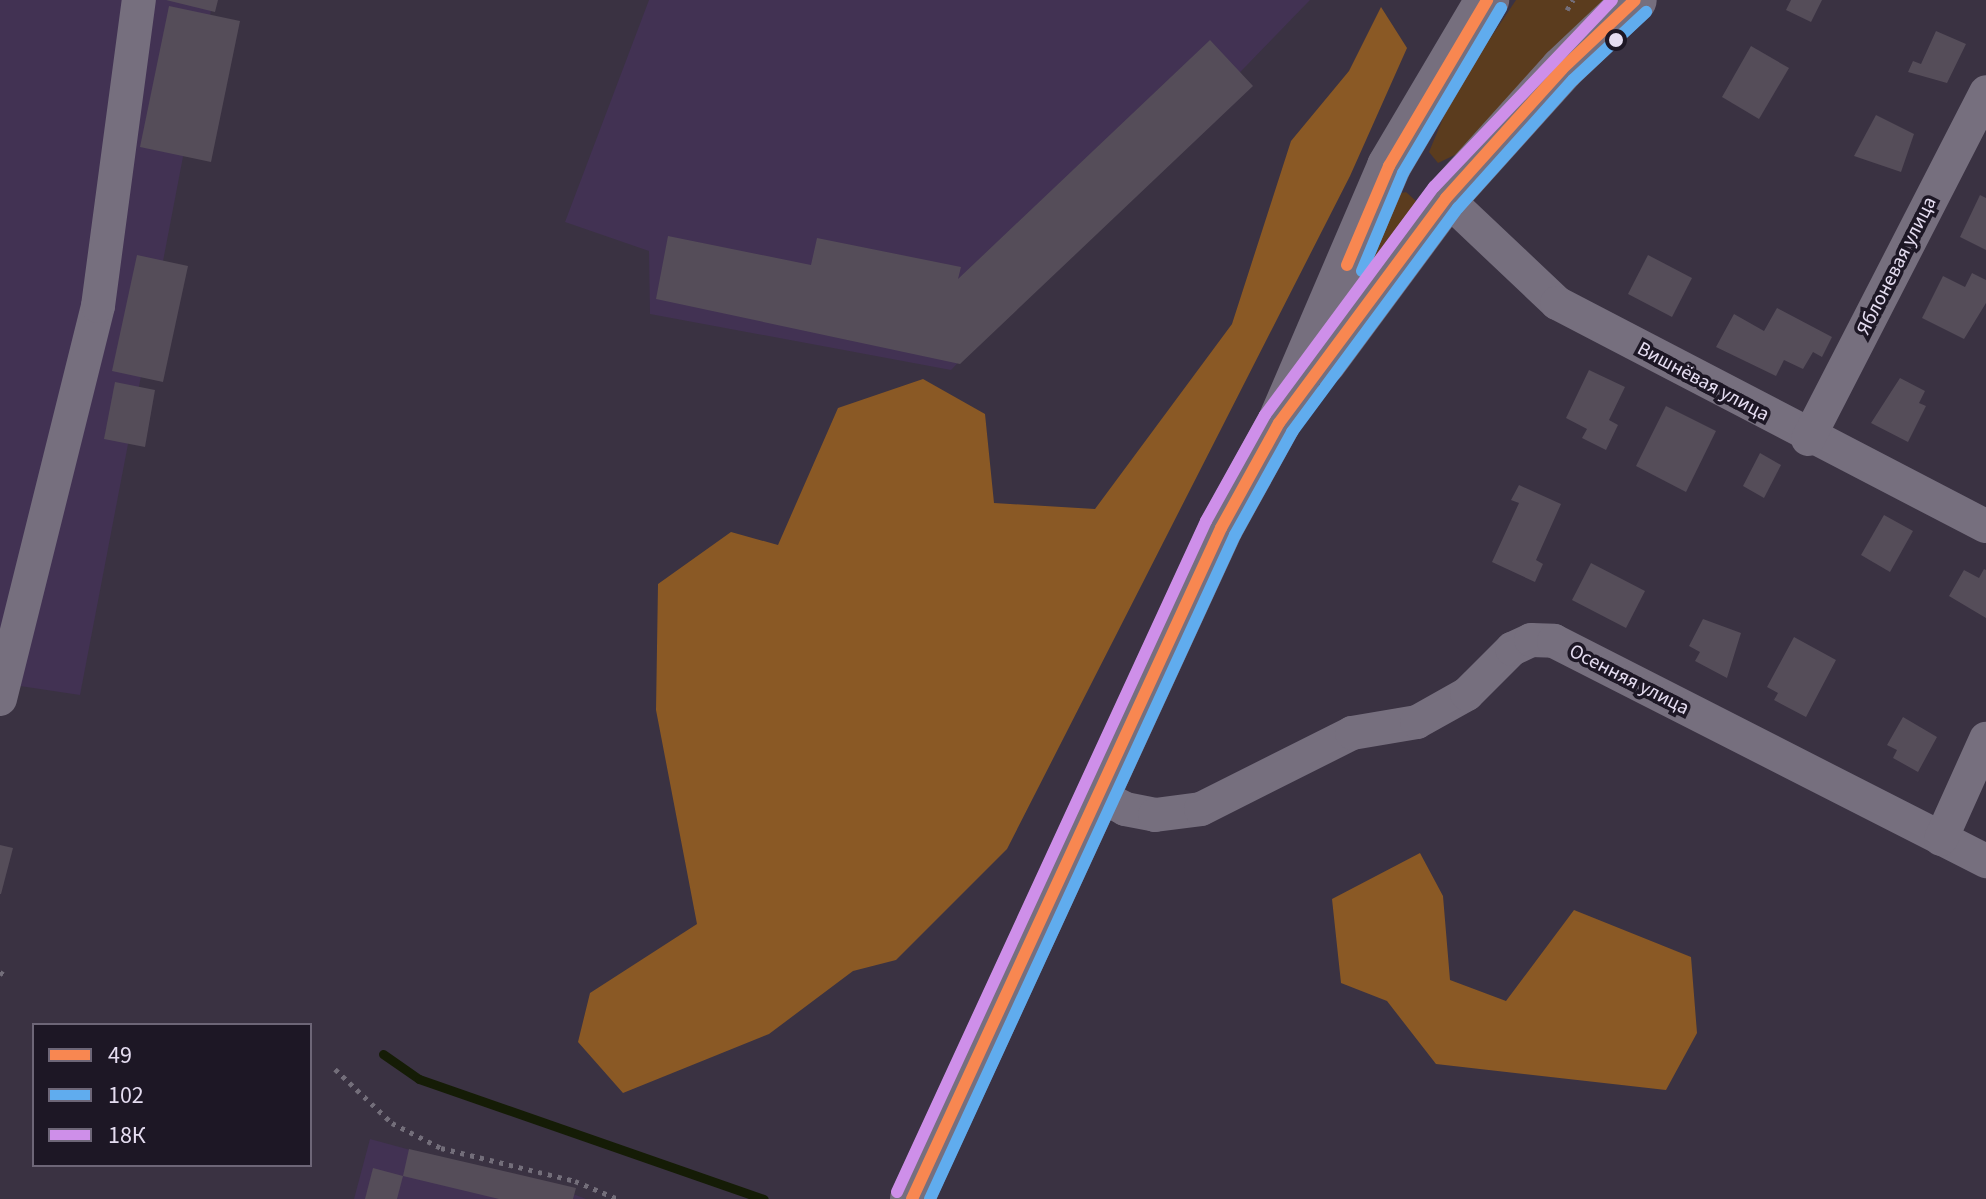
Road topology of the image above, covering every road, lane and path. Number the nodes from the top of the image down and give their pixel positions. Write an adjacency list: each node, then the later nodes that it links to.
1 (139, 0): 10 (street)
2 (1487, 0): 5 (main road)
3 (1635, 0): 6 (main road)
4 (1986, 92): 8 (street, Яблоневая улица)
5 (1389, 166): 6 (main road); 7 (main road)
6 (1446, 198): 7 (main road); 8 (street, Вишнёвая улица)
7 (1279, 423): 12 (main road)
8 (1808, 439): 9 (street, Вишнёвая улица)
9 (1986, 526)
10 (0, 699)
11 (1986, 739): 13 (street)
12 (1099, 795): 13 (street, Осенняя улица); 17 (main road)
13 (1941, 839): 14 (street, Осенняя улица)
14 (1986, 861)
15 (335, 1069): 16 (path)
16 (618, 1199)
17 (912, 1199)

